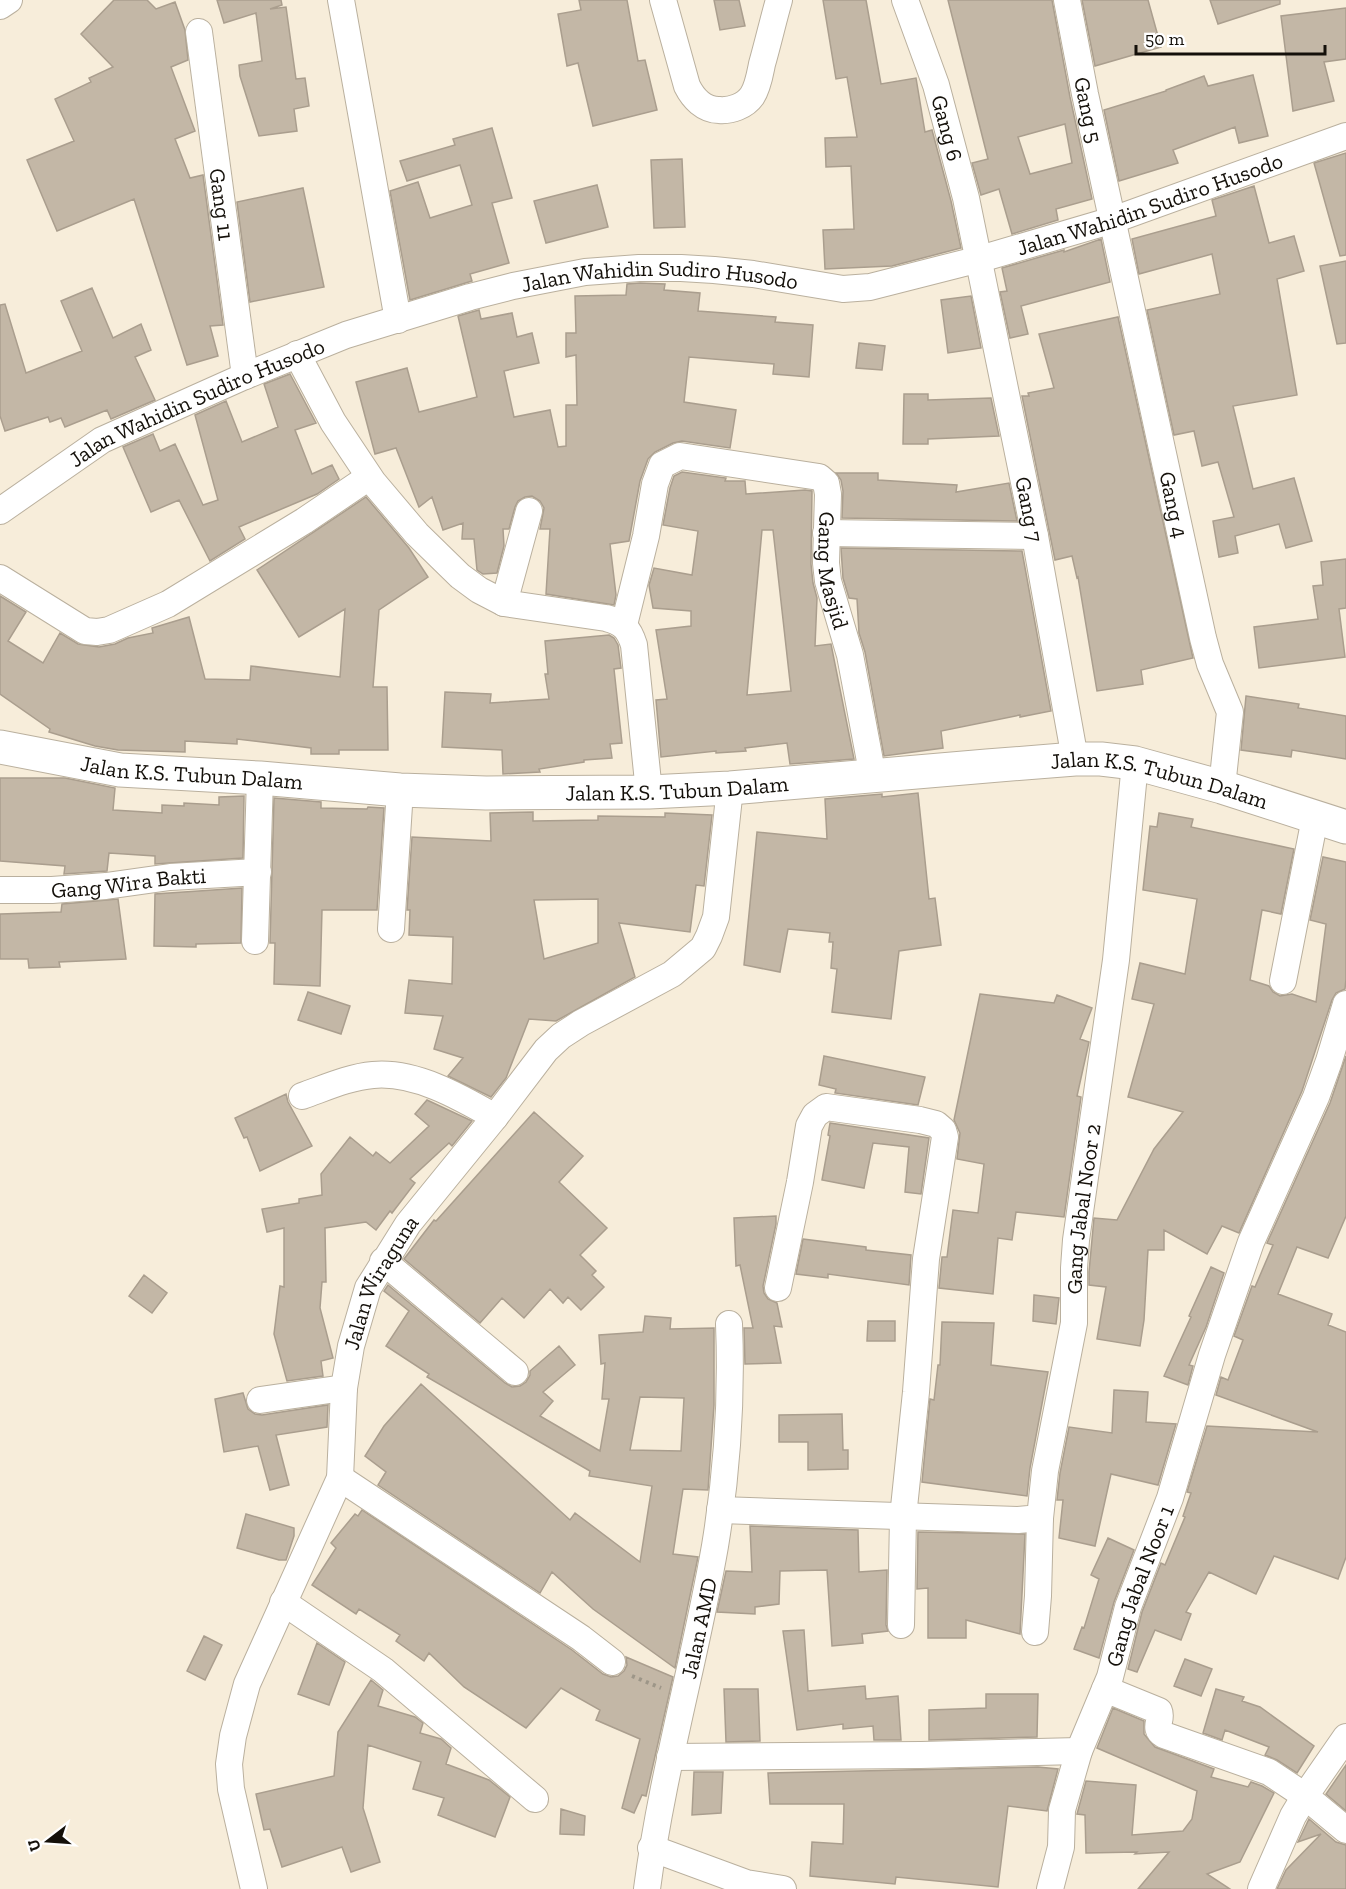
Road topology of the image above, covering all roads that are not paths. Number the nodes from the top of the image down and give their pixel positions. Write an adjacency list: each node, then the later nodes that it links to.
1 (9, 0): 7 (street)
2 (341, 0): 12 (street)
3 (663, 0): 4 (street)
4 (779, 0)
5 (904, 0): 11 (street, Gang 6)
6 (1067, 0): 10 (street, Gang 5)
7 (0, 6)
8 (199, 32): 14 (street, Gang 11)
9 (1346, 136): 10 (street, Jalan Wahidin Sudiro Husodo)
10 (1113, 220): 11 (street, Jalan Wahidin Sudiro Husodo); 28 (street, Gang 4)
11 (980, 259): 12 (street, Jalan Wahidin Sudiro Husodo); 19 (street, Gang 7)
12 (398, 320): 13 (street, Jalan Wahidin Sudiro Husodo)
13 (297, 354): 14 (street, Jalan Wahidin Sudiro Husodo); 15 (street)
14 (245, 376): 16 (street, Jalan Wahidin Sudiro Husodo)
15 (369, 477): 20 (street); 21 (street)
16 (0, 511)
17 (529, 511): 21 (street)
18 (826, 532): 19 (street); 22 (street, Gang Masjid); 26 (street, Gang Masjid)
19 (1035, 536): 24 (street, Gang 7)
20 (0, 578)
21 (504, 603): 22 (street)
22 (624, 626): 31 (street)
23 (2, 749): 27 (street, Jalan K.S. Tubun Dalam)
24 (1075, 759): 25 (street, Jalan K.S. Tubun Dalam); 26 (street, Jalan K.S. Tubun Dalam)
25 (1135, 763): 28 (street, Jalan K.S. Tubun Dalam); 50 (street, Gang Jabal Noor 2)
26 (873, 777): 29 (street, Jalan K.S. Tubun Dalam)
27 (260, 778): 30 (street, Jalan K.S. Tubun Dalam); 33 (street)
28 (1222, 787): 32 (street, Jalan K.S. Tubun Dalam)
29 (730, 788): 31 (street, Jalan K.S. Tubun Dalam); 40 (street, Jalan Wiraguna)
30 (400, 789): 31 (street, Jalan K.S. Tubun Dalam); 35 (street)
31 (650, 792)
32 (1331, 822): 37 (street)
33 (258, 872): 34 (street, Gang Wira Bakti); 36 (street)
34 (0, 890)
35 (391, 929)
36 (255, 941)
37 (1283, 981)
38 (1346, 1004): 55 (street, Gang Jabal Noor 1)
39 (302, 1096): 40 (street)
40 (495, 1117): 41 (street, Jalan Wiraguna)
41 (383, 1261): 44 (street); 45 (street, Jalan Wiraguna)
42 (778, 1288): 49 (street)
43 (729, 1324): 48 (street, Jalan AMD)
44 (515, 1372)
45 (344, 1388): 46 (street); 47 (street, Jalan Wiraguna)
46 (260, 1400)
47 (340, 1478): 51 (street, Jalan Wiraguna); 54 (street)
48 (720, 1510): 49 (street); 58 (street, Jalan AMD)
49 (903, 1517): 50 (street); 52 (street)
50 (1040, 1518): 53 (street, Gang Jabal Noor 2)
51 (283, 1602): 60 (street); 63 (street, Jalan Wiraguna)
52 (901, 1624)
53 (1035, 1632)
54 (612, 1662)
55 (1105, 1689): 57 (street, Gang Jabal Noor 1); 59 (street)
56 (1346, 1737): 59 (street)
57 (1079, 1751): 58 (street); 66 (street, Gang Jabal Noor 1)
58 (670, 1757): 62 (street, Jalan AMD)
59 (1305, 1796): 61 (street); 67 (street)
60 (535, 1799)
61 (1346, 1830)
62 (651, 1848): 64 (street, Jalan AMD); 65 (street)
63 (254, 1889)
64 (646, 1889)
65 (783, 1889)
66 (1050, 1889)
67 (1261, 1889)

